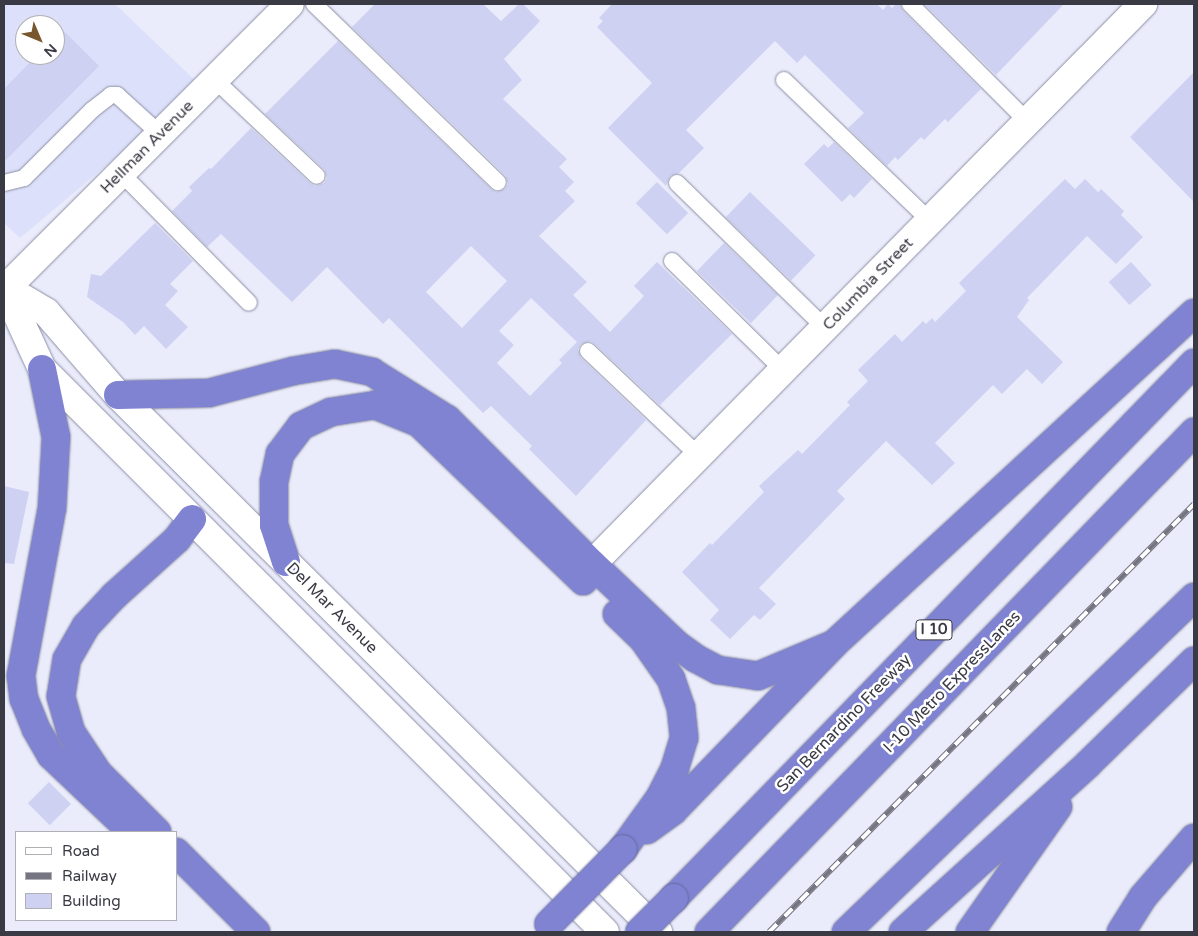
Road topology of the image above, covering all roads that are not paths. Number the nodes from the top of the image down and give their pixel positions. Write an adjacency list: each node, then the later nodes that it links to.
1 (314, 4): 12 (lane)
2 (910, 4): 7 (lane)
3 (1143, 4): 7 (main road, Columbia Street)
4 (278, 8): 5 (main road, Hellman Avenue)
5 (214, 79): 8 (main road, Hellman Avenue); 10 (lane)
6 (784, 80): 14 (lane)
7 (1028, 122): 14 (main road, Columbia Street)
8 (160, 134): 9 (main road, Hellman Avenue); 11 (lane)
9 (121, 173): 16 (main road, Hellman Avenue); 17 (lane)
10 (317, 176)
11 (4, 182)
12 (498, 182)
13 (677, 183): 19 (lane)
14 (930, 221): 19 (main road, Columbia Street)
15 (672, 261): 23 (lane)
16 (4, 288): 22 (main road); 24 (main road, Del Mar Avenue)
17 (249, 302)
18 (1194, 313): 31 (highway)
19 (825, 328): 23 (main road, Columbia Street)
20 (588, 351): 26 (lane)
21 (1194, 363): 44 (highway, San Bernardino Freeway / I 10, bridge)
22 (42, 369): 27 (main road); 34 (highway)
23 (783, 370): 26 (main road, Columbia Street)
24 (118, 395): 28 (main road, Del Mar Avenue); 29 (highway)
25 (1194, 432): 46 (highway, I-10 Metro ExpressLanes)
26 (699, 456): 29 (main road, Columbia Street)
27 (192, 518): 35 (highway); 43 (main road)
28 (286, 562): 37 (highway); 45 (main road, Del Mar Avenue)
29 (592, 564): 31 (highway)
30 (1194, 597): 47 (highway)
31 (834, 644): 37 (highway)
32 (1194, 661): 33 (highway)
33 (1088, 764): 48 (highway); 49 (highway)
34 (131, 831)
35 (156, 831)
36 (1194, 838): 50 (highway)
37 (623, 849): 40 (highway, bridge)
38 (178, 854): 42 (highway)
39 (178, 876): 41 (highway)
40 (544, 930)
41 (237, 932)
42 (256, 932)
43 (605, 932)
44 (640, 932)
45 (658, 932)
46 (709, 932)
47 (846, 932)
48 (904, 932)
49 (970, 932)
50 (1121, 932)

